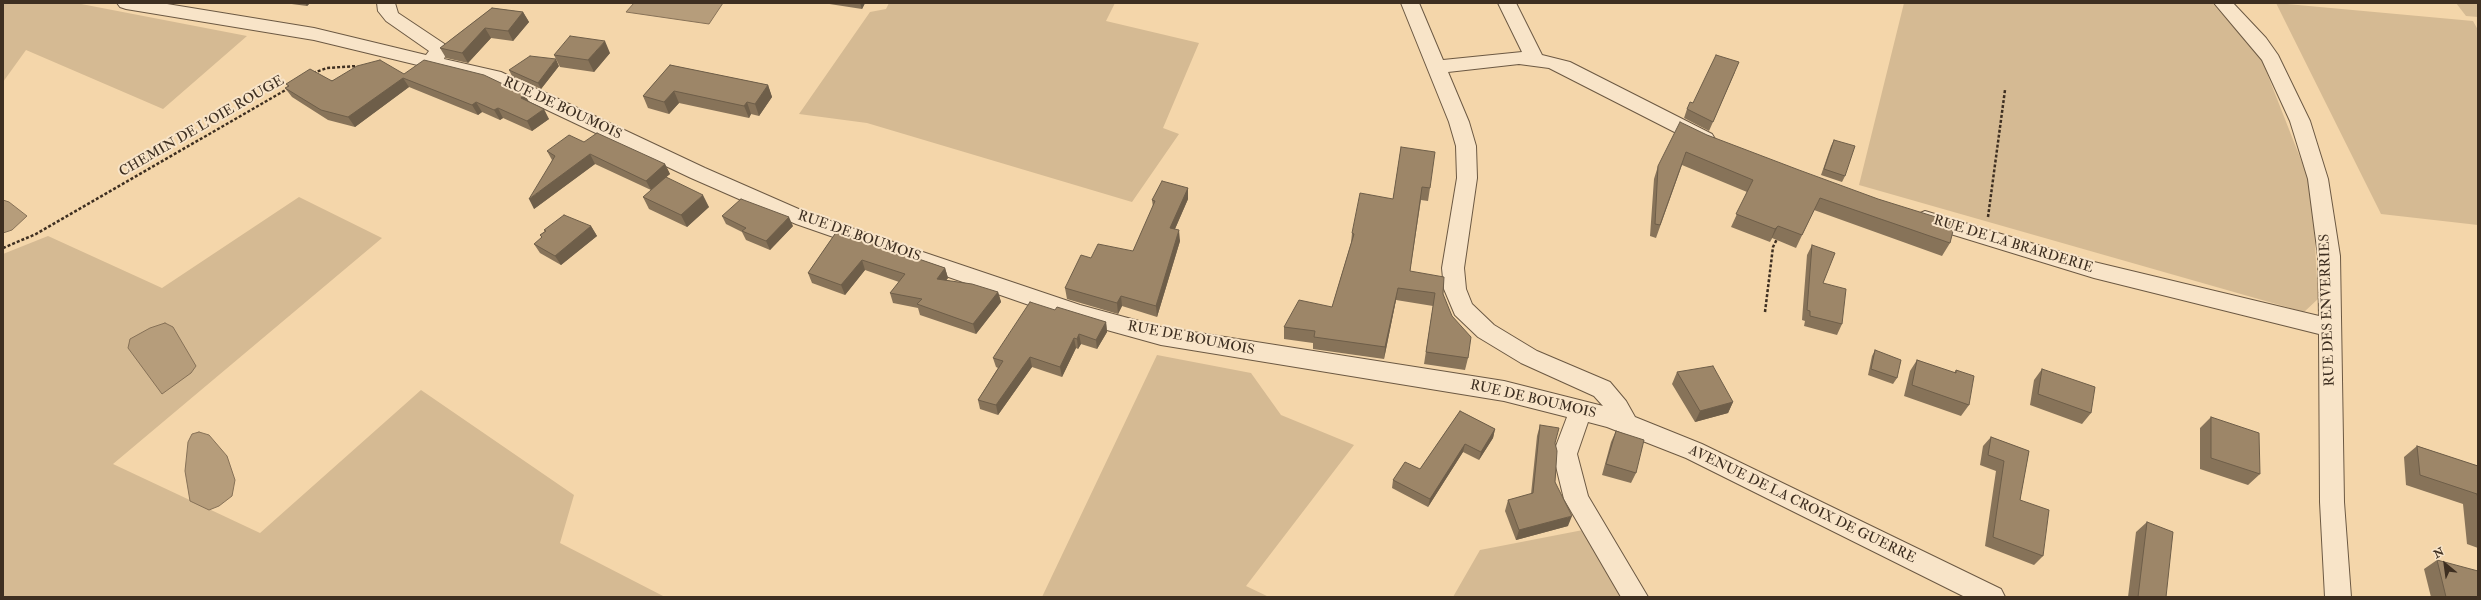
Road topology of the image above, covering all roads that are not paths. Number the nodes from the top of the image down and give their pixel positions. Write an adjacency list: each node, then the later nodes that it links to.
1 (126, 3): 7 (street, RUE DE BOUMOIS)
2 (386, 3): 7 (street)
3 (1410, 3): 8 (street)
4 (1507, 3): 6 (street)
5 (2223, 3): 11 (street, RUE DES ENVERRIES)
6 (1535, 59): 8 (street); 9 (street)
7 (431, 61): 12 (street, RUE DE BOUMOIS)
8 (1436, 67): 13 (street)
9 (1724, 147)
10 (1910, 214): 11 (street, RUE DE LA BRARDERIE)
11 (2330, 328): 16 (street, RUE DES ENVERRIES)
12 (1581, 410): 13 (street, RUE DE BOUMOIS); 14 (street)
13 (1618, 421): 15 (street, AVENUE DE LA CROIX DE GUERRE)
14 (1635, 597)
15 (1992, 597)
16 (2338, 597)

